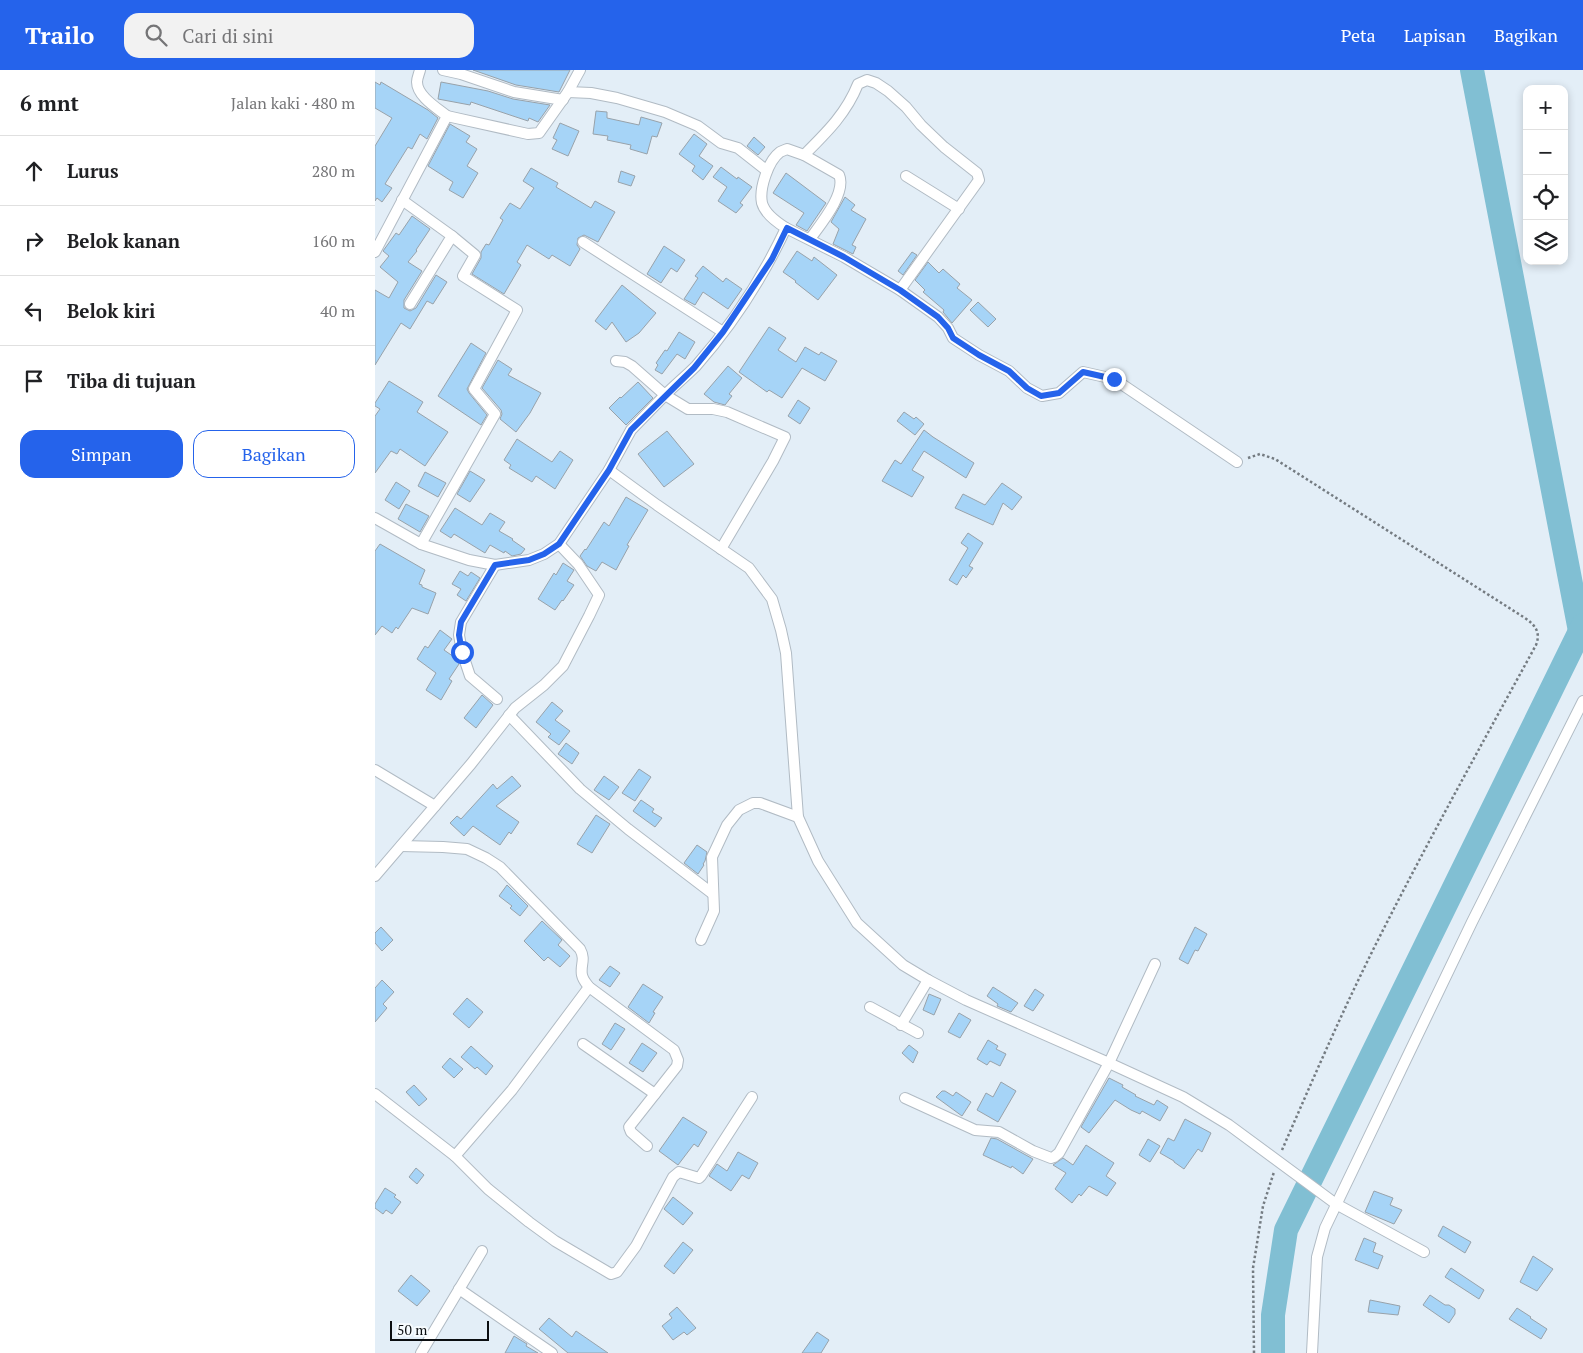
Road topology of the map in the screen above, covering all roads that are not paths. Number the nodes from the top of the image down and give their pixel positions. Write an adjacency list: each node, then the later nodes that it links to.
1 (420, 70): 5 (street)
2 (443, 70): 4 (street)
3 (580, 70): 4 (street)
4 (566, 96): 5 (street); 7 (street)
5 (447, 116): 9 (street)
6 (804, 155): 7 (street); 10 (street); 13 (street)
7 (766, 170): 11 (street)
8 (906, 176): 10 (street)
9 (402, 200): 12 (street); 15 (street)
10 (959, 208): 16 (street)
11 (787, 228): 13 (street); 18 (street)
12 (452, 236): 17 (street); 24 (street)
13 (810, 240): 16 (street)
14 (583, 242): 18 (street)
15 (375, 252)
16 (900, 290): 21 (street)
17 (410, 304)
18 (723, 332): 20 (street)
19 (616, 361): 20 (street)
20 (665, 395): 22 (street); 26 (street)
21 (1237, 462)
22 (609, 470): 25 (street); 26 (street)
23 (375, 518): 24 (street)
24 (421, 544): 27 (street)
25 (559, 544): 27 (street); 30 (street)
26 (721, 549): 33 (street)
27 (495, 565): 28 (street)
28 (497, 699)
29 (1583, 702): 52 (street)
30 (509, 715): 32 (street); 36 (street)
31 (375, 770): 32 (street)
32 (435, 806): 34 (street)
33 (798, 817): 36 (street); 39 (street)
34 (401, 846): 35 (street); 40 (street)
35 (375, 876)
36 (713, 894): 37 (street)
37 (701, 940)
38 (1155, 964): 45 (street)
39 (928, 980): 42 (street); 45 (street)
40 (589, 987): 47 (street); 51 (street)
41 (871, 1007): 42 (street)
42 (901, 1025): 43 (street)
43 (919, 1033)
44 (583, 1044): 47 (street)
45 (1109, 1062): 49 (street); 52 (street)
46 (375, 1094): 51 (street)
47 (655, 1094): 50 (street)
48 (752, 1097): 51 (street)
49 (905, 1098)
50 (647, 1146)
51 (455, 1156)
52 (1334, 1203): 54 (street); 58 (street)
53 (482, 1251): 55 (street)
54 (1424, 1252)
55 (459, 1289): 56 (street); 57 (street)
56 (421, 1353)
57 (551, 1353)
58 (1312, 1353)

